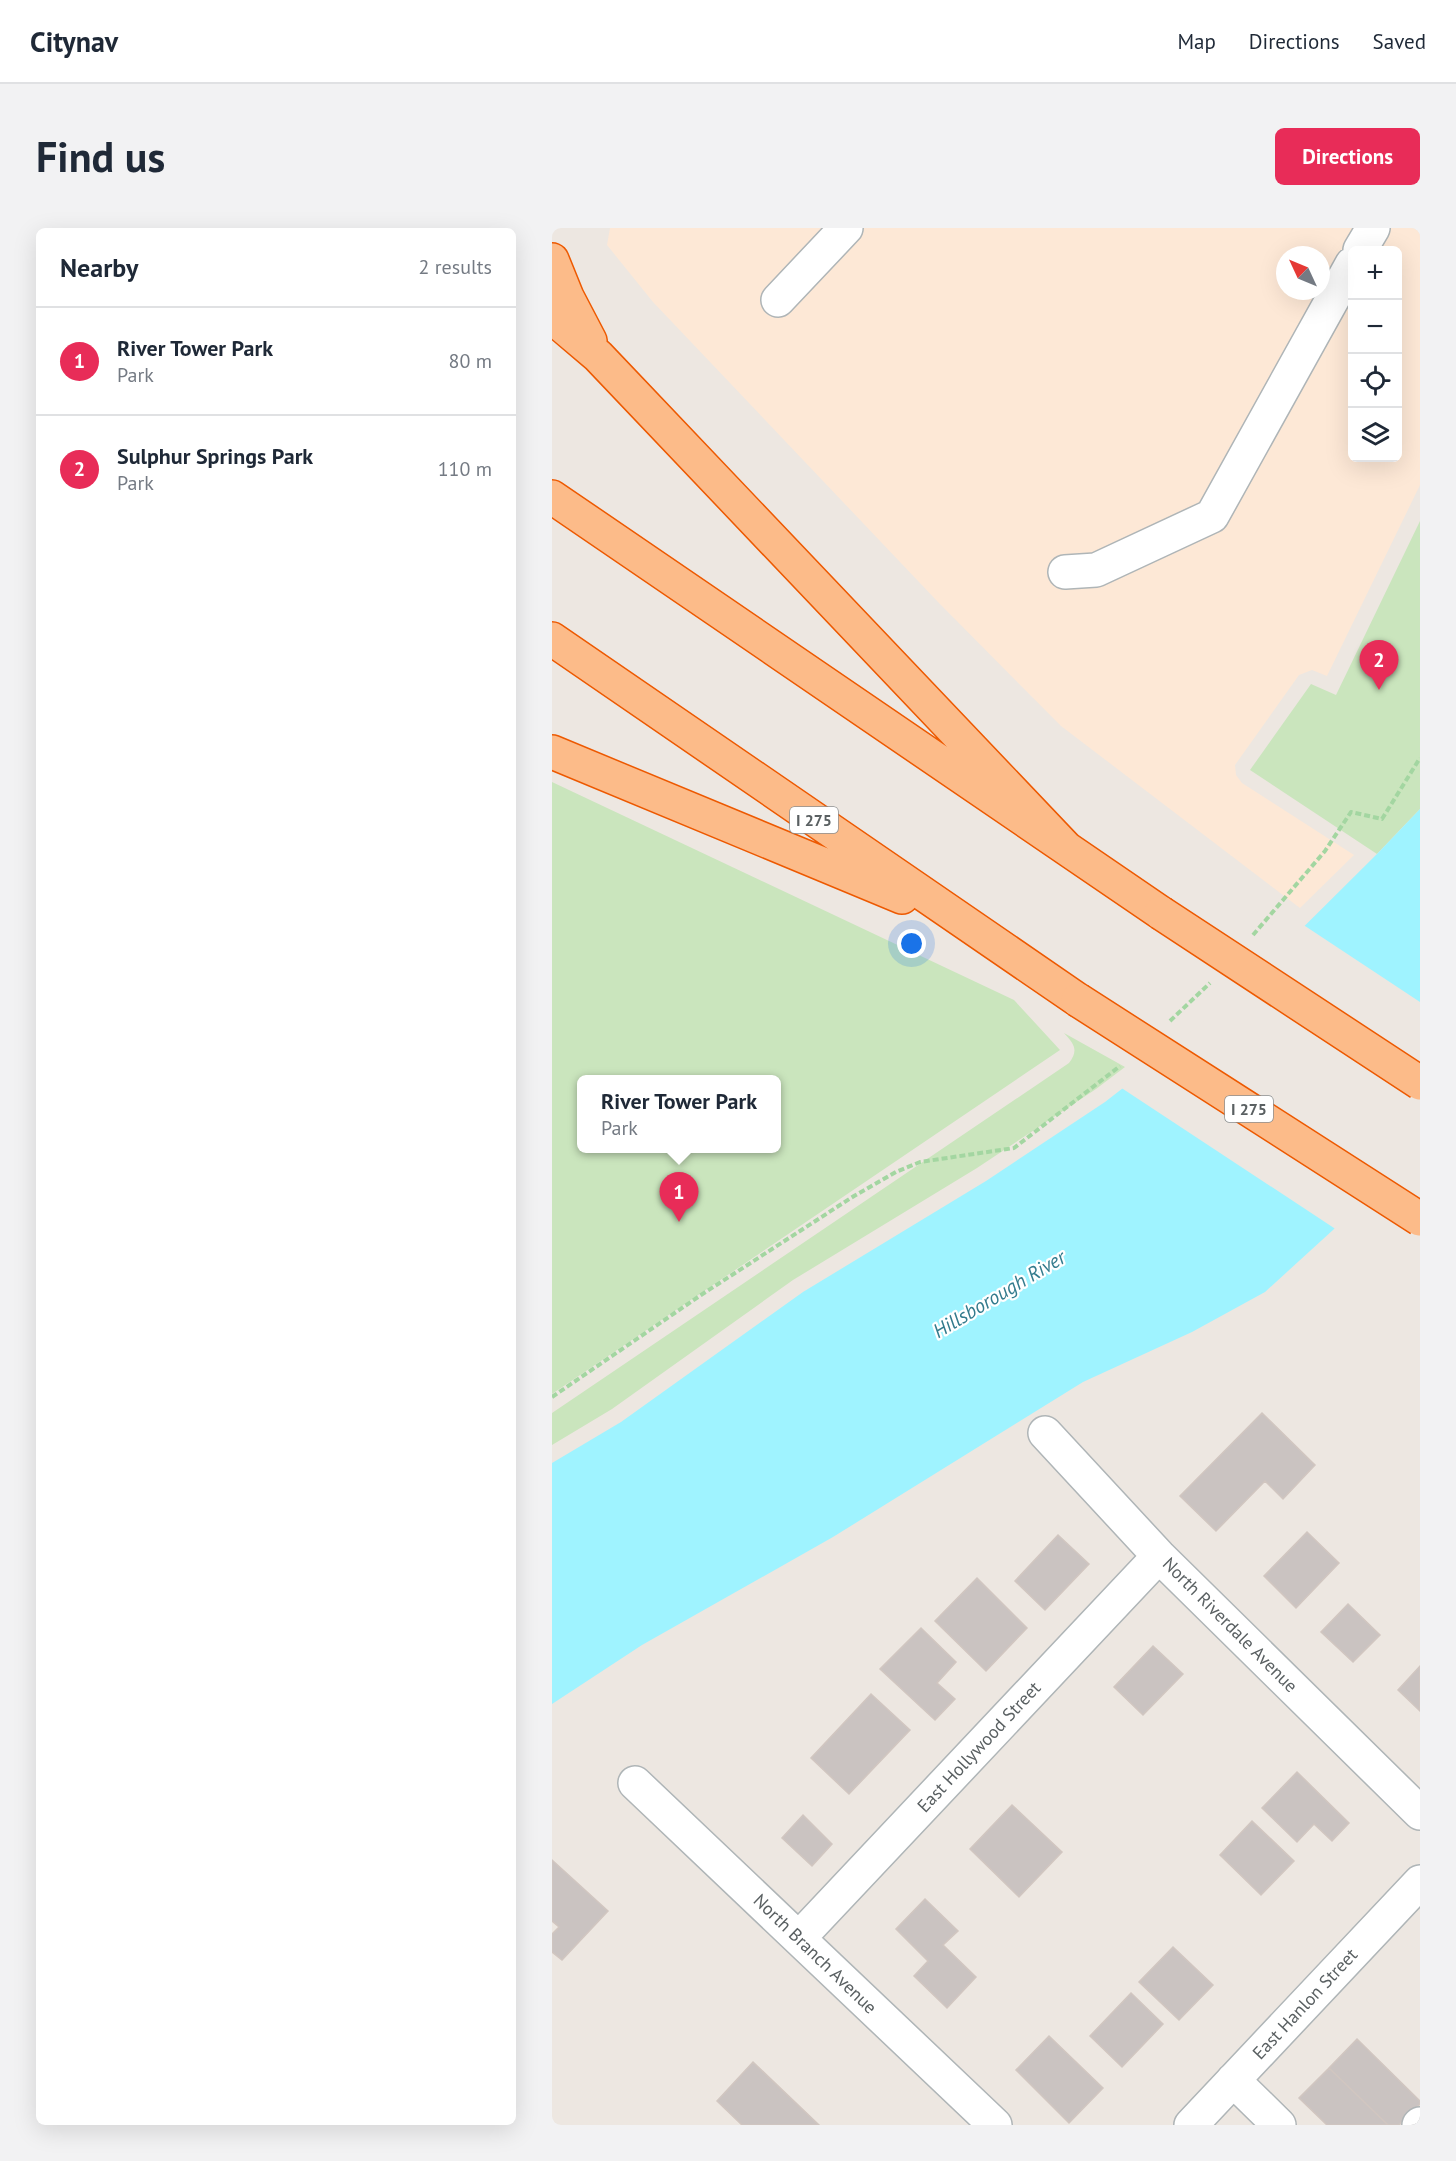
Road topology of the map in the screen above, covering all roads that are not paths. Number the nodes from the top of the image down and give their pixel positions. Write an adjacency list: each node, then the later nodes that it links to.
1 (846, 228): 6 (street)
2 (1373, 228): 3 (street)
3 (1362, 246)
4 (552, 260): 8 (highway)
5 (1348, 273): 10 (street)
6 (778, 300)
7 (552, 317): 8 (highway)
8 (598, 356): 13 (highway)
9 (552, 497): 13 (highway)
10 (1065, 572)
11 (552, 639): 14 (highway, I 275)
12 (552, 752): 14 (highway)
13 (1066, 848): 15 (highway, bridge)
14 (961, 922): 16 (highway, I 275, bridge)
15 (1420, 1083)
16 (1420, 1219)
17 (1045, 1433): 18 (street, North Riverdale Avenue)
18 (1159, 1556): 20 (street, North Riverdale Avenue); 22 (street, East Hollywood Street)
19 (635, 1783): 22 (street, North Branch Avenue)
20 (1420, 1813)
21 (1420, 1882): 23 (street, East Hanlon Street)
22 (799, 1938): 24 (street, North Branch Avenue)
23 (1233, 2080): 25 (street, East Hanlon Street); 26 (street)
24 (994, 2125)
25 (1191, 2125)
26 (1279, 2125)

